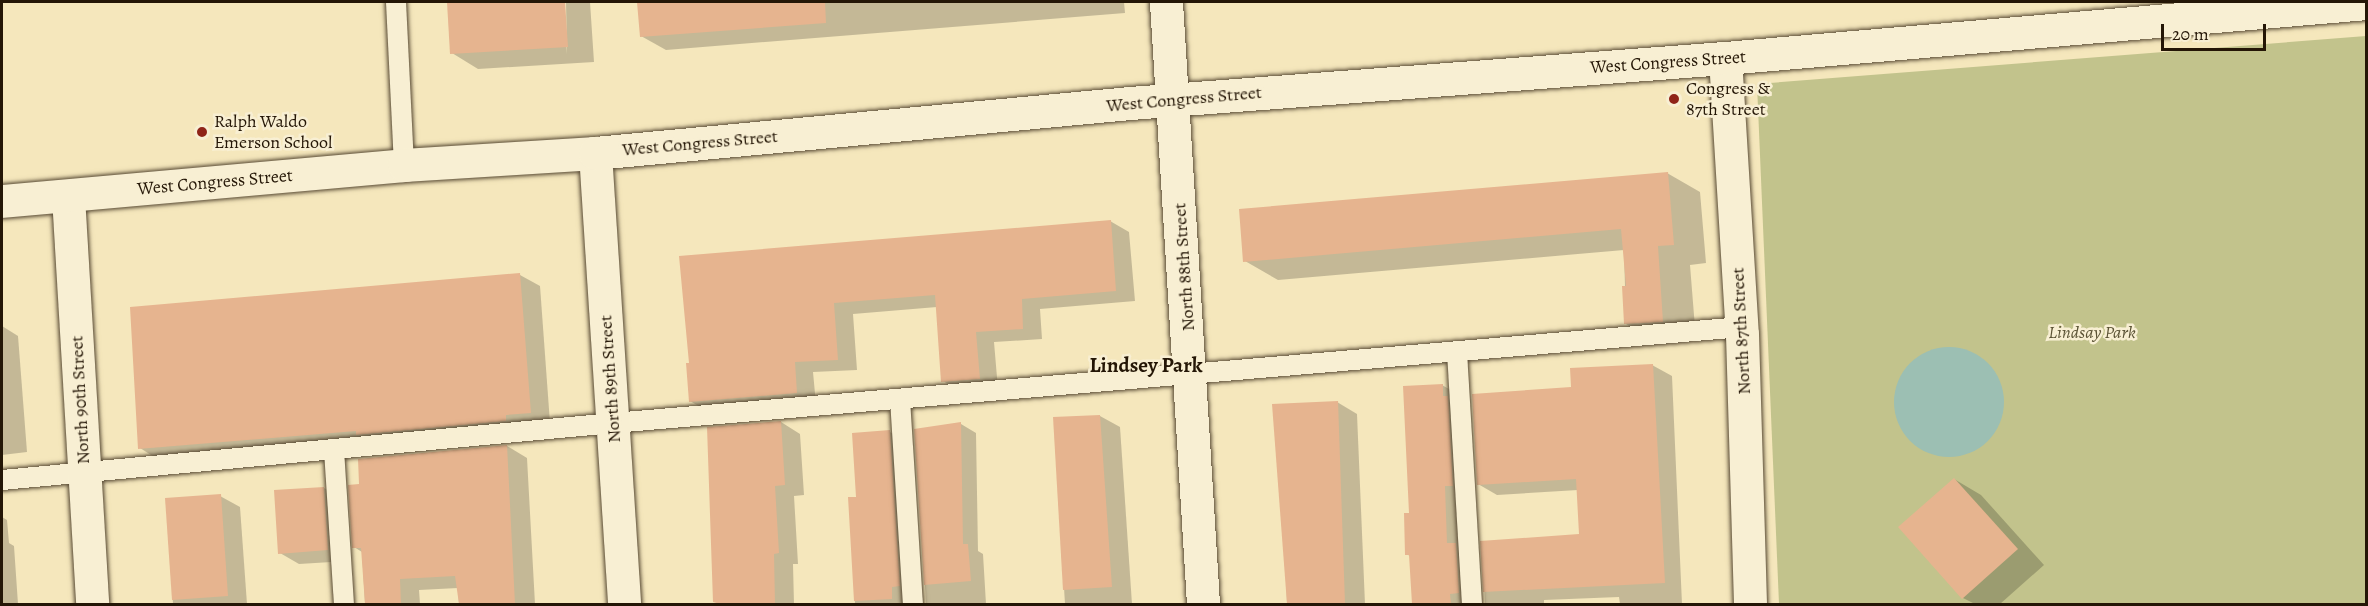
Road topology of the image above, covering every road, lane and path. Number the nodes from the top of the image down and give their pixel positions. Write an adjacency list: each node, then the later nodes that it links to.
1 (396, 2): 7 (lane)
2 (1166, 2): 5 (street, North 88th Street)
3 (2367, 3): 4 (street, West Congress Street)
4 (1725, 58): 5 (street, West Congress Street); 10 (street, North 87th Street)
5 (1173, 99): 6 (street, West Congress Street); 12 (street, North 88th Street)
6 (595, 153): 7 (street, West Congress Street); 14 (street, North 89th Street)
7 (404, 165): 8 (street, West Congress Street)
8 (68, 196): 9 (street, West Congress Street); 16 (street, North 90th Street)
9 (2, 201)
10 (1742, 327): 11 (lane); 24 (street, North 87th Street)
11 (1457, 352): 12 (lane); 23 (lane)
12 (1191, 375): 13 (lane); 22 (street, North 88th Street)
13 (900, 399): 14 (lane); 21 (lane)
14 (613, 423): 15 (lane); 20 (street, North 89th Street)
15 (334, 450): 16 (lane); 19 (lane)
16 (84, 473): 17 (lane); 18 (street, North 90th Street)
17 (2, 480)
18 (92, 604)
19 (344, 604)
20 (624, 604)
21 (914, 604)
22 (1203, 604)
23 (1472, 604)
24 (1750, 604)

